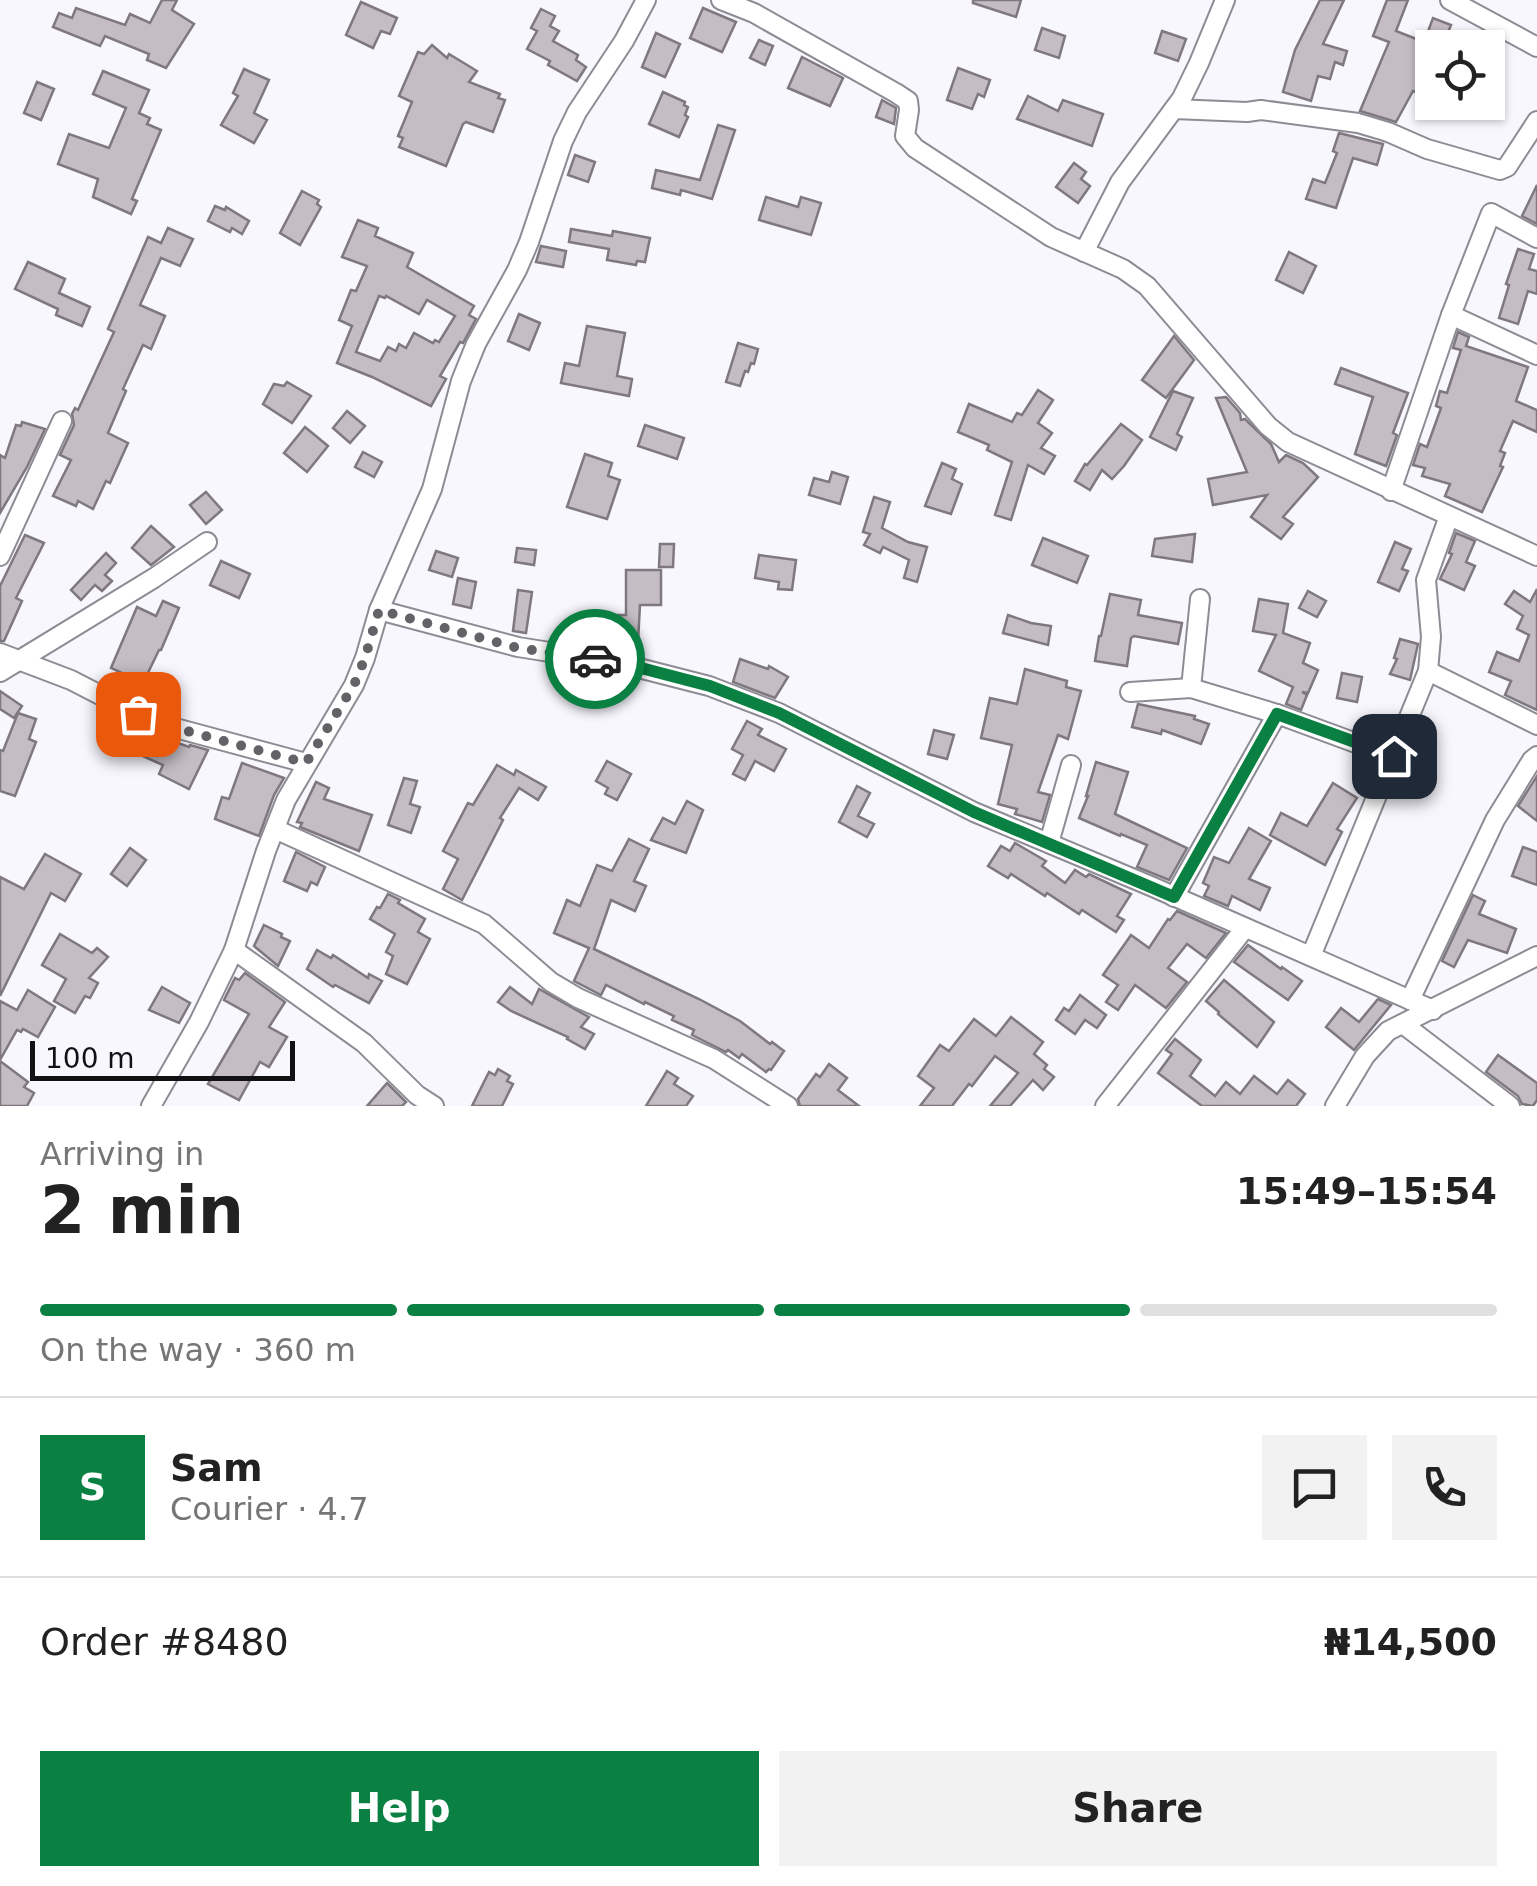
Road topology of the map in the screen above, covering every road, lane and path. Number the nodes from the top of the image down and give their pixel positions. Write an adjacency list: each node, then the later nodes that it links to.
1 (646, 0): 19 (street)
2 (721, 0): 9 (street)
3 (1450, 0): 5 (street)
4 (1219, 5): 6 (street)
5 (1537, 46)
6 (1174, 109): 7 (street); 9 (street)
7 (1537, 121)
8 (1537, 238): 10 (street)
9 (1084, 252): 13 (street)
10 (1450, 315): 11 (street); 13 (street)
11 (1537, 355)
12 (62, 421): 16 (street)
13 (1391, 491): 14 (street)
14 (1449, 516): 17 (street); 22 (street)
15 (207, 542): 21 (street)
16 (0, 556)
17 (1537, 556)
18 (1200, 599): 24 (street)
19 (379, 610): 30 (street); 33 (street)
20 (0, 653): 21 (street)
21 (18, 660): 23 (street); 30 (street)
22 (1428, 671): 27 (street); 28 (street)
23 (0, 672)
24 (1191, 688): 25 (street); 26 (street)
25 (1130, 692)
26 (1277, 714): 28 (street); 34 (street)
27 (1537, 726)
28 (1394, 756): 37 (street)
29 (1537, 756): 39 (street)
30 (306, 763): 32 (street)
31 (1071, 764): 33 (street)
32 (275, 829): 36 (street); 44 (street)
33 (1049, 843): 34 (street)
34 (1174, 897): 35 (street)
35 (1244, 928): 37 (street); 45 (street)
36 (234, 950): 42 (street); 43 (street)
37 (1310, 956): 39 (street)
38 (1537, 956): 40 (street)
39 (1410, 1000): 40 (street)
40 (1433, 1010): 41 (street)
41 (1403, 1024): 46 (street); 47 (street)
42 (151, 1106)
43 (434, 1106)
44 (788, 1106)
45 (1104, 1106)
46 (1335, 1106)
47 (1510, 1106)

